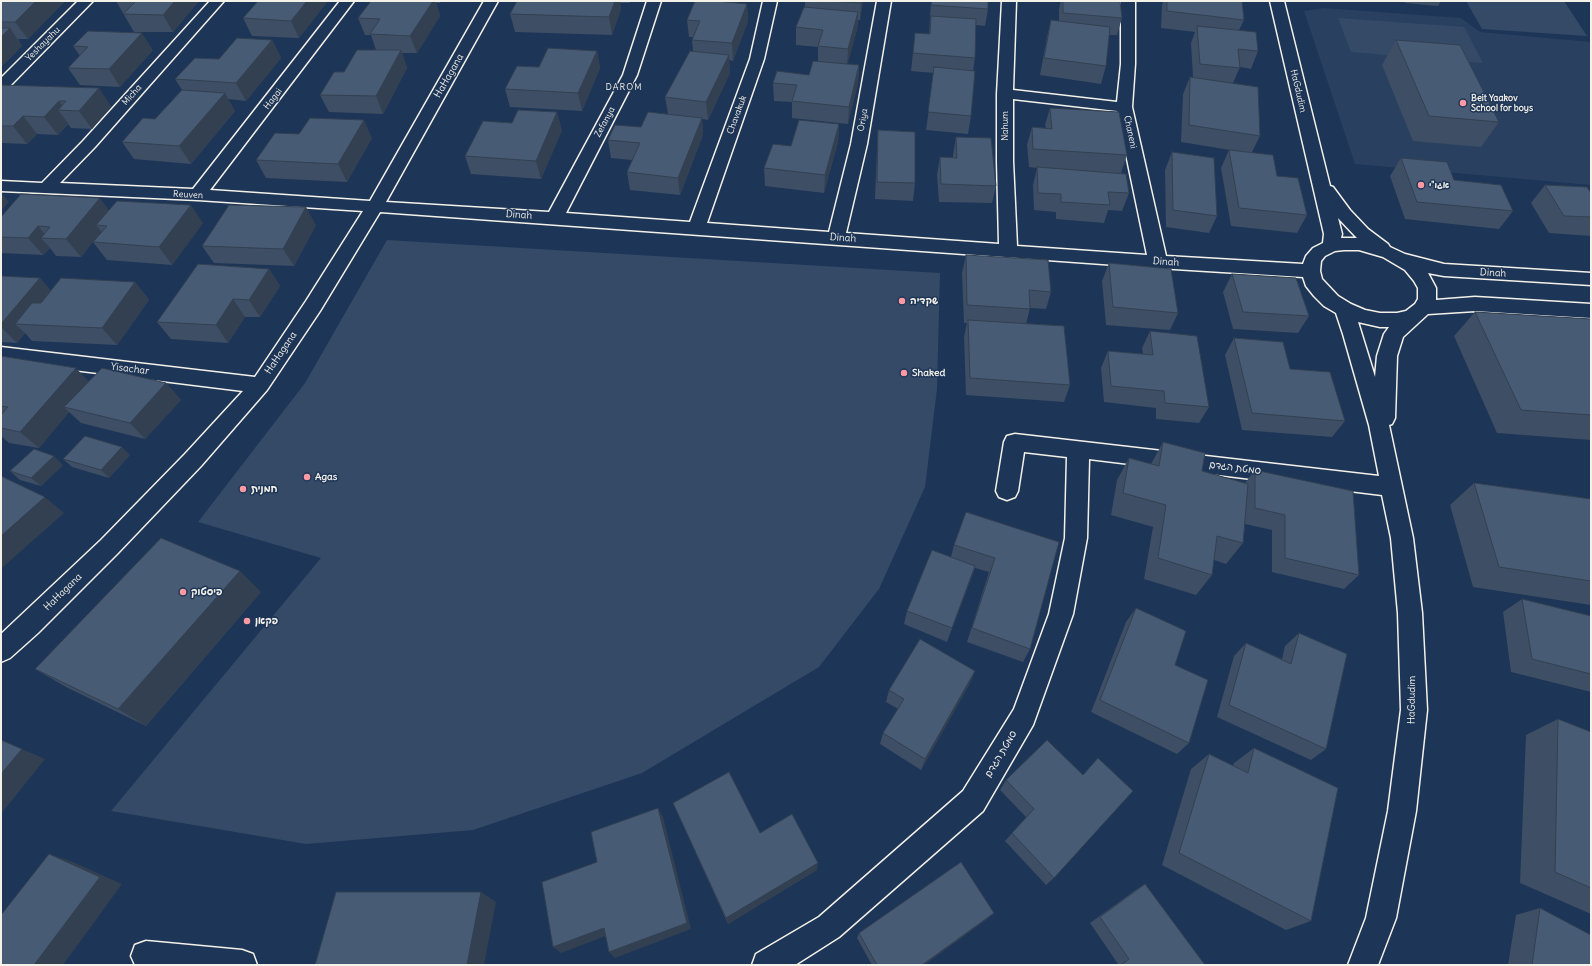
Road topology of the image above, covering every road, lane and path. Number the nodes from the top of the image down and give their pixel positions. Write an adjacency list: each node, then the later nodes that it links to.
1 (86, 1): 11 (street, Yeshayahu)
2 (217, 1): 16 (street, Micha)
3 (347, 1): 17 (street, Hagai)
4 (491, 1): 18 (street, HaHagana)
5 (654, 1): 19 (street, Zefanya)
6 (770, 1): 20 (street, Chavakuk)
7 (884, 1): 21 (street, Oriya)
8 (1009, 1): 12 (street, Nahum)
9 (1128, 1): 13 (street, Chaneni)
10 (1277, 1): 14 (street, HaGdudim)
11 (1, 87)
12 (1005, 94): 13 (street); 23 (street, Nahum)
13 (1124, 107): 25 (street, Chaneni)
14 (1319, 180): 22 (street, HaGdudim); 24 (street, HaGdudim)
15 (1, 186): 16 (street, Reuven)
16 (46, 188): 17 (street, Reuven)
17 (198, 196): 18 (street, Reuven)
18 (375, 206): 19 (street, Dinah); 32 (street, HaHagana)
19 (555, 218): 20 (street, Dinah)
20 (697, 228): 21 (street, Dinah)
21 (836, 238): 23 (street, Dinah)
22 (1331, 246): 24 (street); 26 (street)
23 (1008, 250): 25 (street, Dinah)
24 (1393, 255): 27 (street, Dinah); 30 (street)
25 (1158, 262): 26 (street, Dinah)
26 (1311, 271): 28 (street)
27 (1591, 279)
28 (1344, 309): 30 (street); 34 (street, HaGdudim)
29 (1591, 311): 30 (street)
30 (1418, 312): 34 (street, HaGdudim)
31 (1, 354): 32 (street, Yisachar)
32 (260, 385): 37 (street, HaHagana)
33 (1078, 449): 35 (street, סמטת הגדם); 36 (street, סמטת הגדם); 40 (street, סמטת הגדם)
34 (1386, 455): 35 (street, HaGdudim)
35 (1392, 487): 41 (street, HaGdudim)
36 (1007, 491)
37 (1, 650)
38 (146, 956): 39 (street)
39 (242, 965)
40 (767, 965)
41 (1363, 965)

